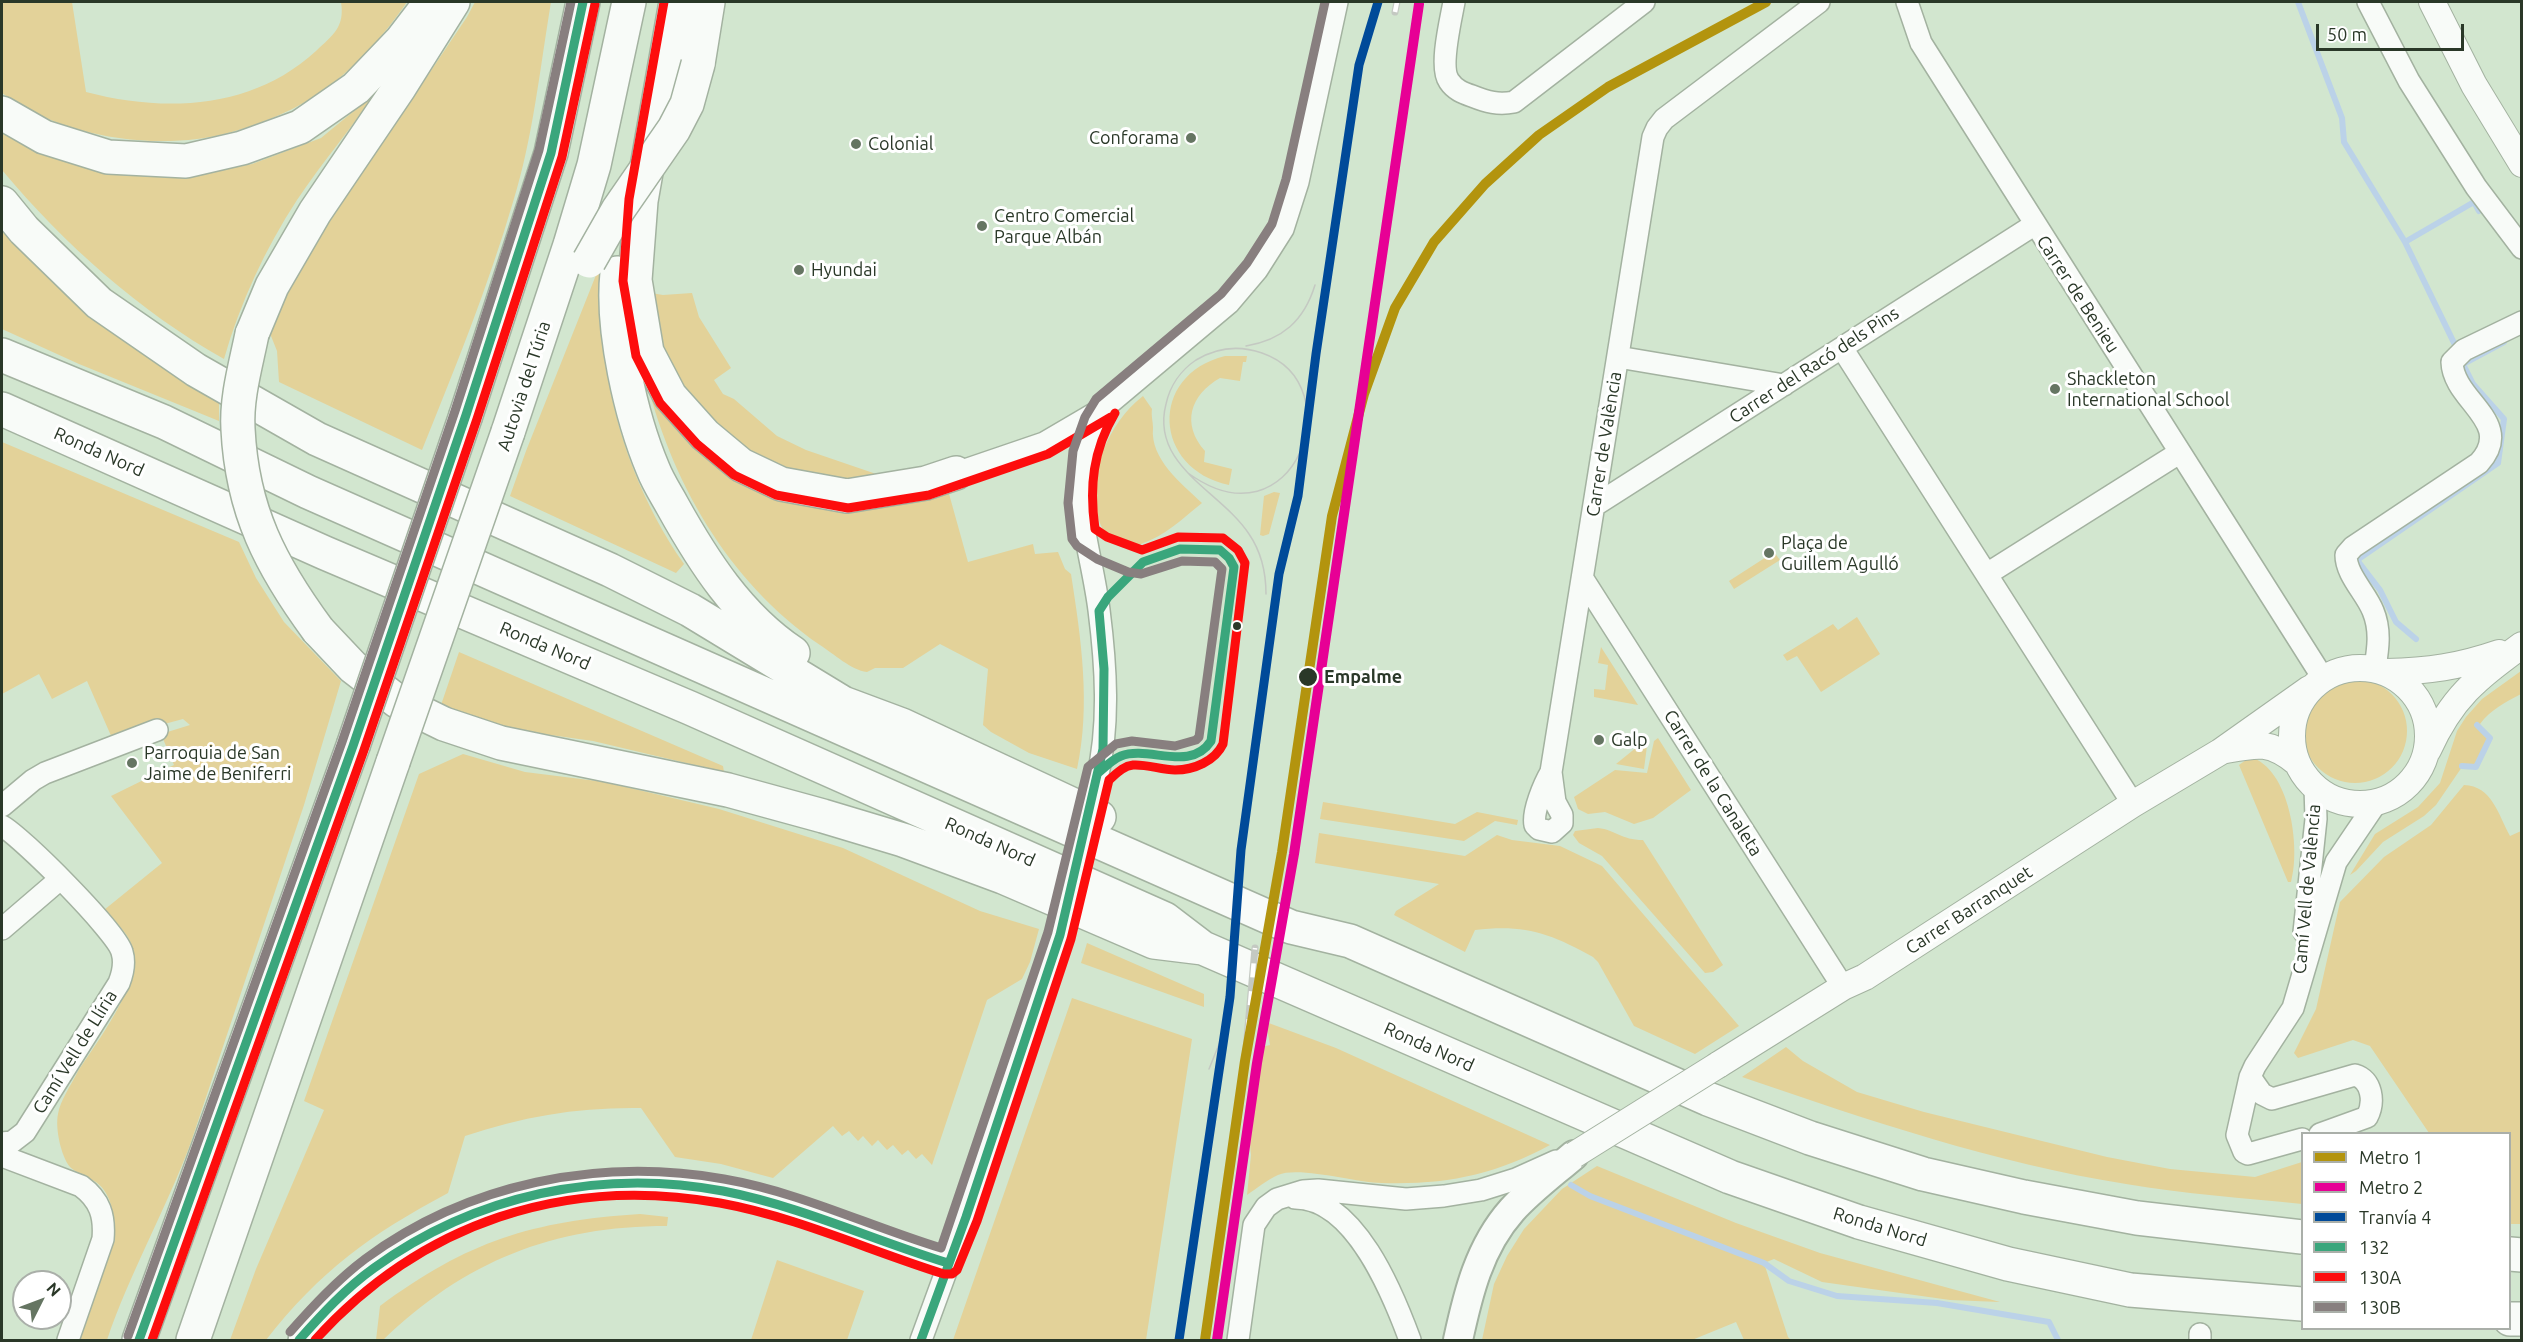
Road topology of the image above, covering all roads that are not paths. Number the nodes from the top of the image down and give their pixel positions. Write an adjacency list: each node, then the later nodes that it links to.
1 (431, 2): 18 (main road)
2 (453, 2): 54 (main road, bridge)
3 (569, 2): 17 (main road)
4 (583, 2): 17 (main road)
5 (629, 2): 31 (main road, Autovia del Túria)
6 (676, 2): 19 (main road)
7 (708, 2): 31 (main road, bridge)
8 (1337, 2): 29 (street)
9 (1454, 2): 10 (street)
10 (1644, 2)
11 (1819, 2): 27 (street, Carrer de València)
12 (1908, 2): 16 (street, Carrer de Benieu)
13 (1915, 2): 16 (street, Carrer de Benieu)
14 (2368, 2): 23 (street)
15 (2432, 2): 20 (street)
16 (1916, 29): 22 (street, Carrer de Benieu)
17 (565, 89): 67 (main road, bridge)
18 (2, 113)
19 (655, 123): 33 (main road); 40 (main road)
20 (2522, 164)
21 (2, 203): 40 (main road)
22 (2034, 225): 25 (street, Carrer del Racó dels Pins); 32 (street, Carrer de Benieu)
23 (2522, 248)
24 (2522, 322): 38 (street)
25 (1842, 348): 28 (street, Carrer del Racó dels Pins); 35 (street)
26 (2, 355): 53 (main road)
27 (1618, 357): 28 (street); 34 (street, Carrer de València)
28 (1784, 385): 34 (street, Carrer del Racó dels Pins)
29 (1105, 407): 33 (street); 64 (street, bridge)
30 (2, 409): 54 (main road, Ronda Nord)
31 (508, 432): 68 (main road, Autovia del Túria, bridge)
32 (2179, 453): 35 (street); 39 (street, Carrer de Benieu)
33 (956, 473)
34 (1594, 506): 36 (street, Carrer de València)
35 (1987, 574): 48 (street)
36 (1583, 579): 45 (street, Carrer de València); 55 (street, Carrer de la Canaleta)
37 (2522, 645): 38 (street); 43 (street)
38 (2380, 670): 39 (street); 43 (street)
39 (2316, 683): 42 (street, Carrer Barranquet); 44 (street)
40 (902, 725): 53 (main road)
41 (157, 730): 49 (street)
42 (2220, 752): 44 (street); 48 (street, Carrer Barranquet)
43 (2426, 756): 47 (street)
44 (2296, 762): 46 (street)
45 (1551, 772)
46 (2315, 788): 47 (street); 56 (street, Camí Vell de València)
47 (2376, 803): 56 (street, Camí Vell de València)
48 (2133, 804): 55 (street, Carrer Barranquet)
49 (2, 806)
50 (2, 826): 51 (street, Camí Vell de Llíria)
51 (59, 880): 52 (street); 60 (street, Camí Vell de Llíria)
52 (2, 929)
53 (1350, 941): 63 (main road)
54 (1203, 948): 65 (main road, Ronda Nord)
55 (1843, 987): 61 (street, Carrer Barranquet, bridge)
56 (2299, 990): 57 (street, Camí Vell de València)
57 (2250, 1077): 58 (street); 59 (street, Camí Vell de València)
58 (2326, 1132)
59 (2301, 1139)
60 (5, 1147): 66 (street)
61 (1574, 1155): 62 (street); 73 (main road)
62 (1277, 1199): 71 (street); 72 (street)
63 (2301, 1237)
64 (948, 1263): 69 (street); 70 (street)
65 (2301, 1304)
66 (68, 1341)
67 (140, 1341)
68 (193, 1341)
69 (299, 1341)
70 (921, 1341)
71 (1238, 1341)
72 (1410, 1341)
73 (1458, 1341)

